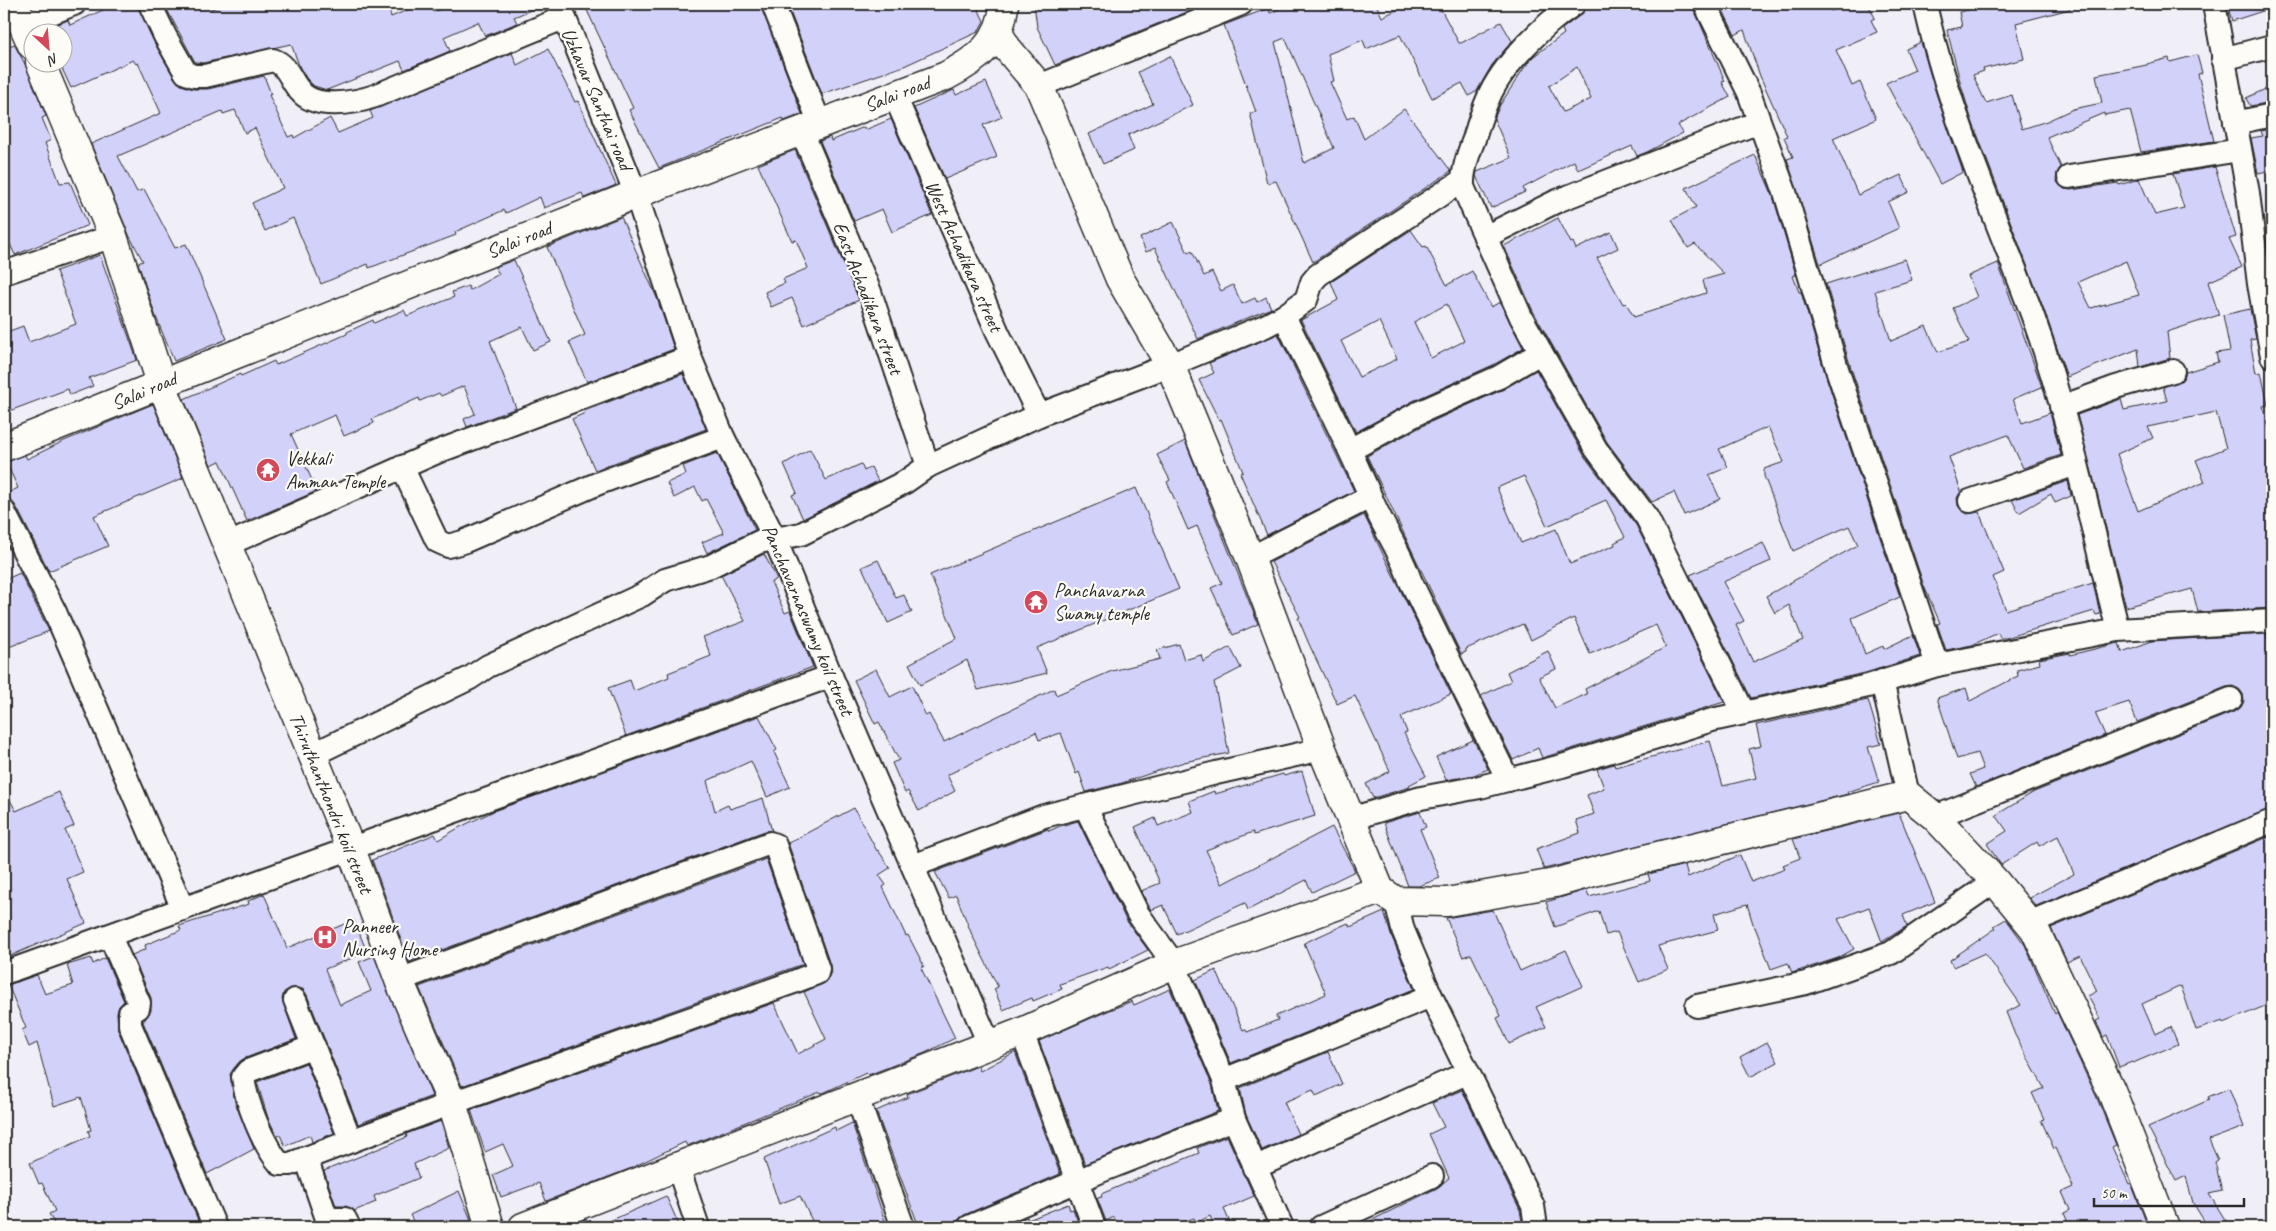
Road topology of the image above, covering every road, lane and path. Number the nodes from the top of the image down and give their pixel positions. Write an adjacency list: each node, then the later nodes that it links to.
1 (74, 4): 11 (street)
2 (150, 4): 10 (street)
3 (773, 4): 21 (street, East Achadikara street)
4 (1004, 4): 12 (main road, Salai road)
5 (1241, 4): 16 (street)
6 (1574, 4): 24 (street)
7 (1706, 4): 19 (street)
8 (1925, 4): 37 (street)
9 (2214, 4): 14 (street)
10 (561, 11): 25 (street, Uzhavar Santhai road)
11 (28, 22)
12 (998, 32): 16 (main road); 17 (main road, Salai road)
13 (2272, 46): 14 (street)
14 (2223, 59): 20 (street)
15 (44, 72): 26 (main road, Thiruthanthondri koil street)
16 (1039, 86): 34 (main road)
17 (894, 94): 21 (main road, Salai road); 38 (street, West Achadikara street)
18 (2272, 114): 20 (street)
19 (1759, 122): 27 (street); 53 (street)
20 (2235, 123): 22 (street)
21 (811, 128): 25 (main road, Salai road); 43 (street, East Achadikara street)
22 (2240, 150): 23 (street); 29 (street)
23 (2069, 177)
24 (1463, 180): 27 (street); 30 (street)
25 (636, 194): 33 (street, Panchavarnaswamy koil street); 36 (main road, Salai road)
26 (113, 236): 28 (street); 36 (main road, Thiruthanthondri koil street)
27 (1485, 237): 31 (street)
28 (4, 273)
29 (2267, 292): 32 (street)
30 (1284, 316): 34 (street); 41 (street)
31 (1540, 353): 41 (street); 57 (street)
32 (2272, 356)
33 (690, 357): 39 (street, Panchavarnaswamy koil street); 44 (street)
34 (1170, 366): 38 (street); 50 (main road)
35 (2172, 371): 37 (street)
36 (161, 383): 40 (main road, Salai road); 49 (main road, Thiruthanthondri koil street)
37 (2061, 407): 42 (street)
38 (1039, 415): 43 (street)
39 (723, 437): 44 (street); 48 (street, Panchavarnaswamy koil street)
40 (4, 448)
41 (1350, 450): 45 (street)
42 (2076, 464): 46 (street); 52 (street)
43 (928, 466): 48 (street)
44 (402, 467): 49 (street)
45 (1370, 498): 50 (street); 60 (street)
46 (1970, 500)
47 (4, 512): 70 (street)
48 (775, 539): 54 (street, Panchavarnaswamy koil street); 59 (street)
49 (226, 545): 59 (main road, Thiruthanthondri koil street)
50 (1250, 558): 58 (main road)
51 (2272, 621): 52 (street)
52 (2118, 630): 53 (street)
53 (1937, 664): 55 (street)
54 (831, 676): 66 (street); 67 (street, Panchavarnaswamy koil street)
55 (1882, 681): 57 (street); 61 (street)
56 (2230, 699): 63 (street)
57 (1744, 713): 60 (street)
58 (1322, 749): 62 (street); 64 (main road)
59 (312, 755): 66 (main road, Thiruthanthondri koil street)
60 (1508, 780): 64 (street)
61 (1908, 795): 63 (main road); 69 (main road)
62 (1085, 806): 67 (street); 73 (street)
63 (1935, 816): 68 (main road)
64 (1350, 819): 69 (main road)
65 (2272, 821): 71 (street)
66 (351, 849): 70 (street); 75 (main road, Thiruthanthondri koil street)
67 (913, 866): 80 (street, Panchavarnaswamy koil street)
68 (1995, 881): 71 (main road); 78 (street)
69 (1388, 895): 73 (main road); 76 (street)
70 (183, 909): 72 (street)
71 (2029, 923): 104 (main road)
72 (110, 936): 74 (street); 93 (street)
73 (1174, 964): 79 (main road); 83 (street)
74 (4, 973)
75 (399, 980): 85 (main road, Thiruthanthondri koil street); 85 (street)
76 (1431, 996): 82 (street); 83 (street)
77 (295, 1000): 81 (street)
78 (1697, 1006)
79 (1022, 1032): 80 (main road); 92 (street)
80 (989, 1044): 84 (main road)
81 (314, 1046): 87 (street); 88 (street)
82 (1467, 1073): 90 (street); 103 (street)
83 (1224, 1080): 86 (street)
84 (857, 1097): 89 (main road); 98 (street)
85 (452, 1103): 87 (street); 95 (main road, Thiruthanthondri koil street)
86 (1234, 1119): 90 (street); 92 (street)
87 (351, 1141): 88 (street)
88 (306, 1158): 94 (street)
89 (678, 1167): 96 (main road); 97 (street)
90 (1254, 1168): 101 (street)
91 (1432, 1176): 102 (street)
92 (1078, 1182): 99 (street); 100 (street)
93 (215, 1227)
94 (348, 1227)
95 (490, 1227)
96 (523, 1227)
97 (698, 1227)
98 (903, 1227)
99 (969, 1227)
100 (1094, 1227)
101 (1282, 1227)
102 (1321, 1227)
103 (1536, 1227)
104 (2165, 1227)

